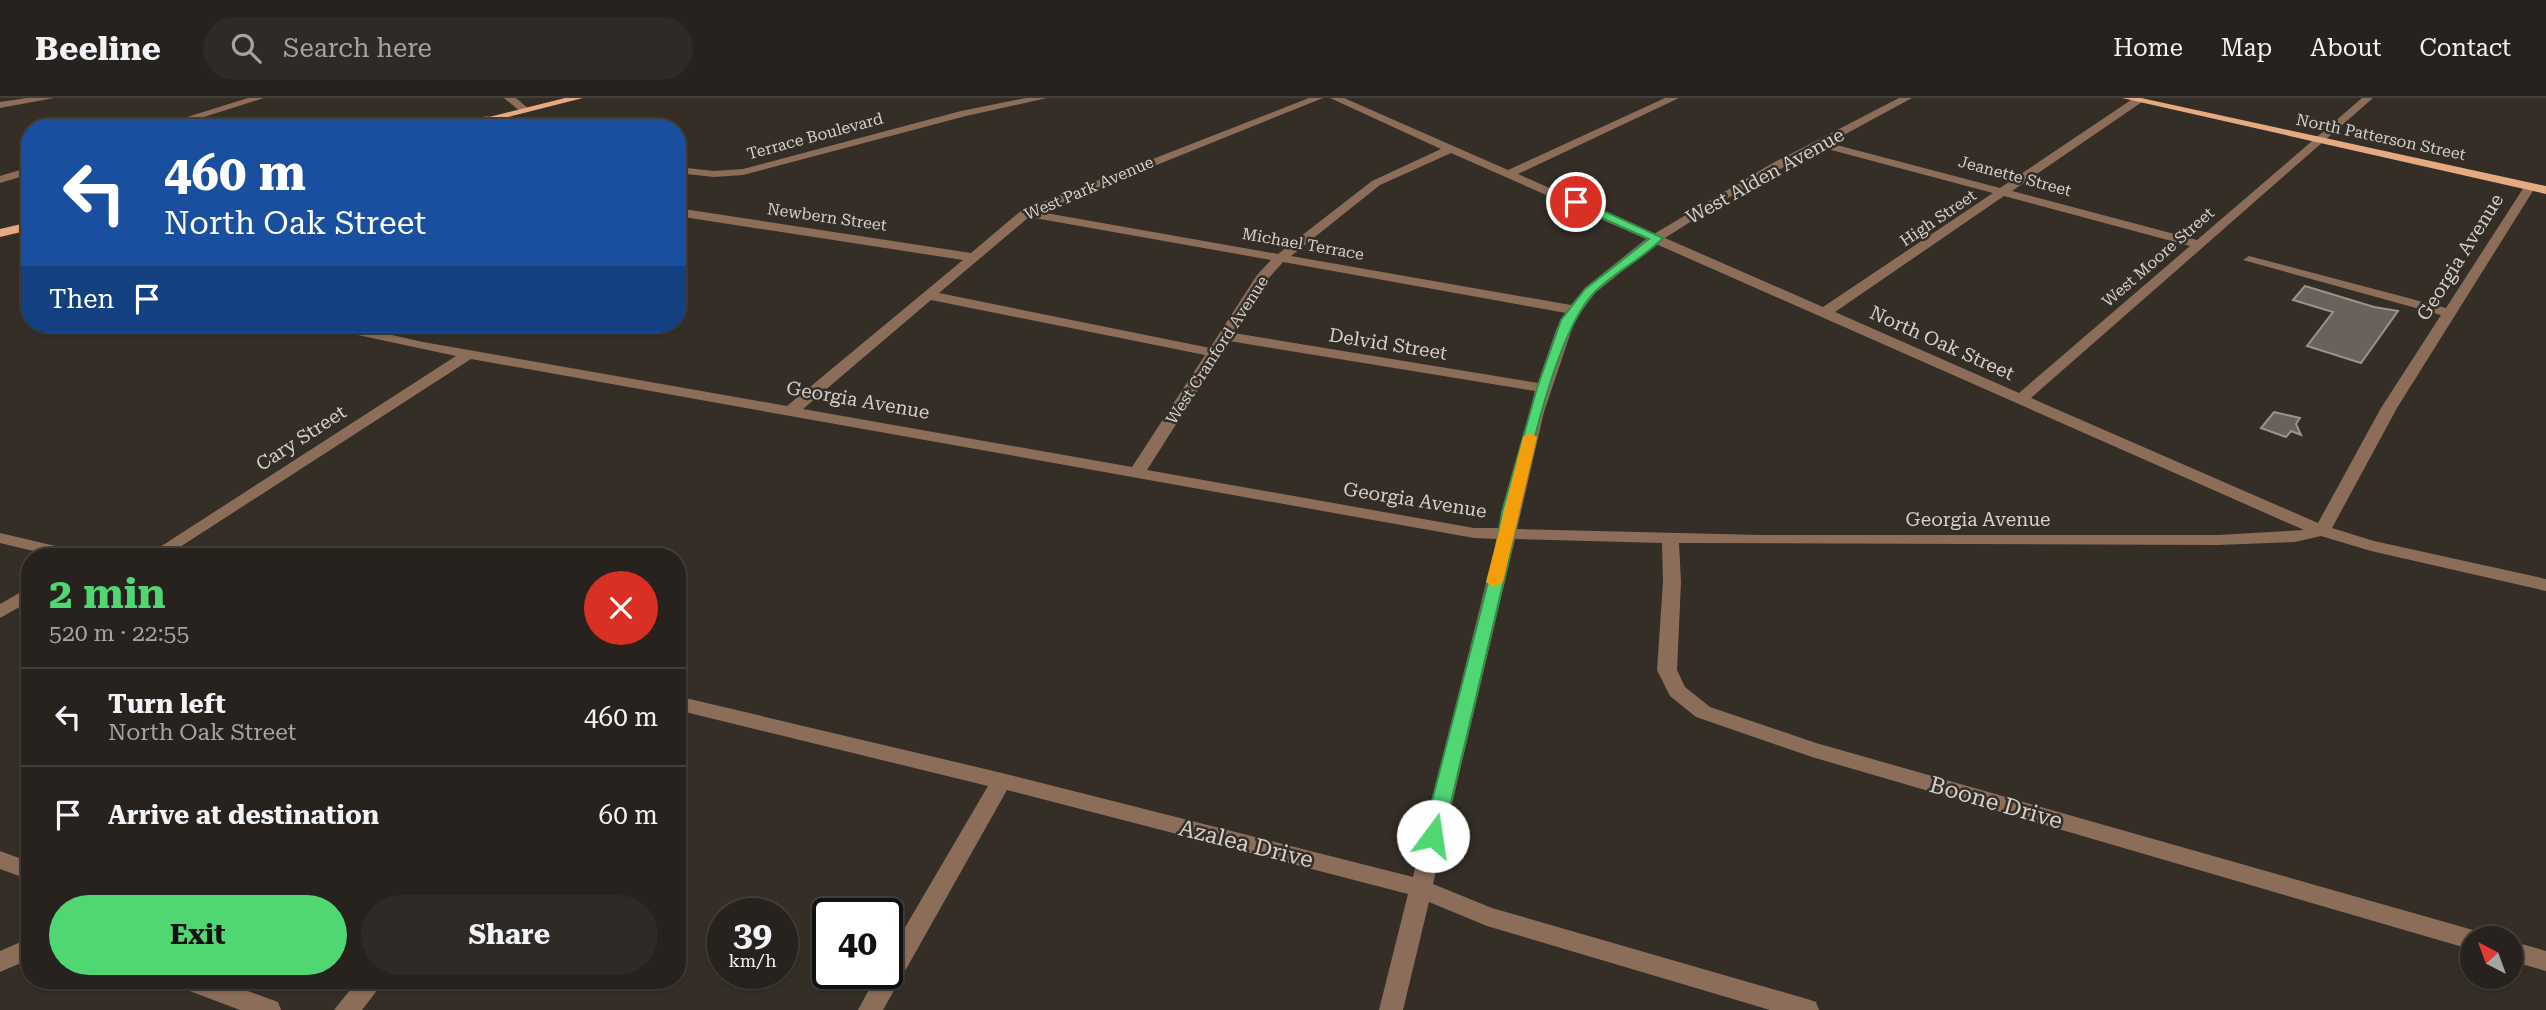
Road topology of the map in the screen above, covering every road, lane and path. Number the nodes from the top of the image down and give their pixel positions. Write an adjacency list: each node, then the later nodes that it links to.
1 (49, 98): 13 (street)
2 (216, 98): 14 (street)
3 (259, 98): 14 (street)
4 (509, 98): 15 (street)
5 (578, 98): 15 (main road)
6 (1042, 98): 21 (street, Terrace Boulevard)
7 (1318, 98): 29 (street, West Park Avenue)
8 (1335, 98): 20 (street, North Oak Street)
9 (1674, 98): 23 (street)
10 (1907, 98): 19 (street, West Alden Avenue)
11 (2368, 98): 18 (street, West Moore Street)
12 (2133, 99): 18 (main road, North Patterson Street); 27 (street, High Street)
13 (0, 105)
14 (230, 105): 16 (street)
15 (524, 110): 17 (main road)
16 (186, 119)
17 (487, 119)
18 (2318, 140): 25 (main road, North Patterson Street); 33 (street, West Moore Street)
19 (1821, 144): 27 (street, Jeanette Street); 32 (street, West Alden Avenue)
20 (1450, 149): 23 (street, North Oak Street); 35 (street, West Cranford Avenue)
21 (686, 171)
22 (21, 173): 24 (street)
23 (1508, 174): 32 (street, North Oak Street)
24 (0, 180)
25 (2529, 186): 26 (main road, North Patterson Street); 40 (street, Georgia Avenue)
26 (2546, 190)
27 (2004, 191): 33 (street, Jeanette Street); 39 (street, High Street)
28 (686, 213): 34 (street, Newbern Street)
29 (1026, 213): 34 (street, West Park Avenue); 35 (street, Michael Terrace)
30 (21, 228): 31 (main road)
31 (0, 233)
32 (1657, 238): 38 (street, West Alden Avenue); 39 (street, North Oak Street)
33 (2198, 244): 46 (street, West Moore Street)
34 (971, 257): 37 (street, West Park Avenue)
35 (1280, 258): 38 (street, Michael Terrace); 42 (street, West Cranford Avenue)
36 (2249, 260): 40 (street)
37 (926, 295): 43 (street); 47 (street, West Park Avenue)
38 (1574, 310): 45 (street, West Alden Avenue)
39 (1824, 313): 46 (street, North Oak Street)
40 (2450, 313): 49 (street, Georgia Avenue)
41 (368, 333): 44 (street, Georgia Avenue)
42 (1226, 336): 43 (street, West Cranford Avenue); 45 (street, Delvid Street)
43 (1215, 353): 48 (street, West Cranford Avenue)
44 (470, 354): 47 (street, Georgia Avenue); 54 (street, Cary Street)
45 (1543, 388): 50 (street, West Alden Avenue)
46 (2020, 400): 49 (street, North Oak Street)
47 (792, 410): 48 (street, Georgia Avenue)
48 (1137, 472): 50 (street, Georgia Avenue)
49 (2322, 531): 52 (street, Georgia Avenue); 55 (street, North Oak Street)
50 (1507, 534): 52 (street, Georgia Avenue); 62 (street, West Alden Avenue)
51 (0, 538): 53 (street)
52 (1670, 538): 63 (street, Boone Drive)
53 (42, 548)
54 (167, 548)
55 (2546, 585)
56 (21, 599): 57 (street)
57 (0, 612)
58 (686, 705): 59 (street, Azalea Drive)
59 (1002, 781): 62 (street, Azalea Drive); 72 (street)
60 (0, 860): 61 (street)
61 (21, 868)
62 (1420, 888): 73 (street, West Alden Avenue); 74 (street, Azalea Drive)
63 (2460, 936)
64 (21, 952): 67 (street)
65 (2524, 955): 66 (street)
66 (2546, 961)
67 (0, 962)
68 (212, 989): 70 (street)
69 (365, 989): 71 (street)
70 (269, 1010)
71 (346, 1010)
72 (870, 1010)
73 (1391, 1010)
74 (1807, 1010)

